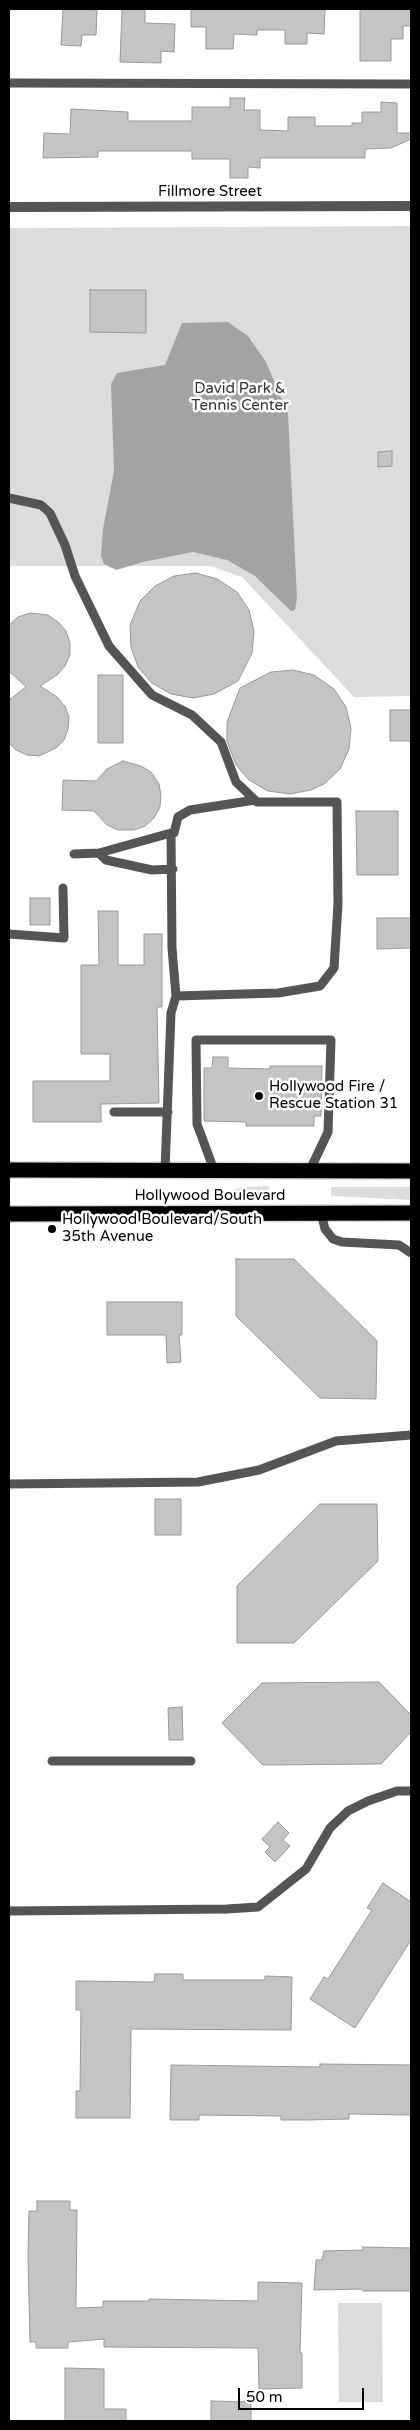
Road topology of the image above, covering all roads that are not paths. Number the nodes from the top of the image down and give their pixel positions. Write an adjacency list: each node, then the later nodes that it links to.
1 (9, 83): 2 (lane)
2 (411, 84)
3 (411, 206): 4 (street, Fillmore Street)
4 (9, 207)
5 (9, 498): 6 (lane)
6 (255, 800): 7 (lane); 13 (lane)
7 (171, 834): 8 (lane); 10 (lane)
8 (99, 853): 9 (lane); 10 (lane)
9 (74, 854)
10 (172, 870): 13 (lane)
11 (63, 888): 12 (lane)
12 (9, 934)
13 (176, 996): 15 (lane)
14 (114, 1112): 15 (lane)
15 (168, 1112): 17 (lane)
16 (9, 1170): 17 (highway, Hollywood Boulevard)
17 (165, 1170): 18 (highway, Hollywood Boulevard)
18 (214, 1170): 19 (highway, Hollywood Boulevard); 19 (lane)
19 (310, 1170): 20 (highway, Hollywood Boulevard)
20 (411, 1171)
21 (321, 1213): 22 (highway, Hollywood Boulevard); 23 (highway, Hollywood Boulevard); 24 (lane)
22 (411, 1213)
23 (9, 1214)
24 (411, 1253)
25 (411, 1435): 26 (lane)
26 (9, 1484)
27 (52, 1761): 28 (lane)
28 (191, 1761)
29 (411, 1791): 30 (lane)
30 (9, 1911)

